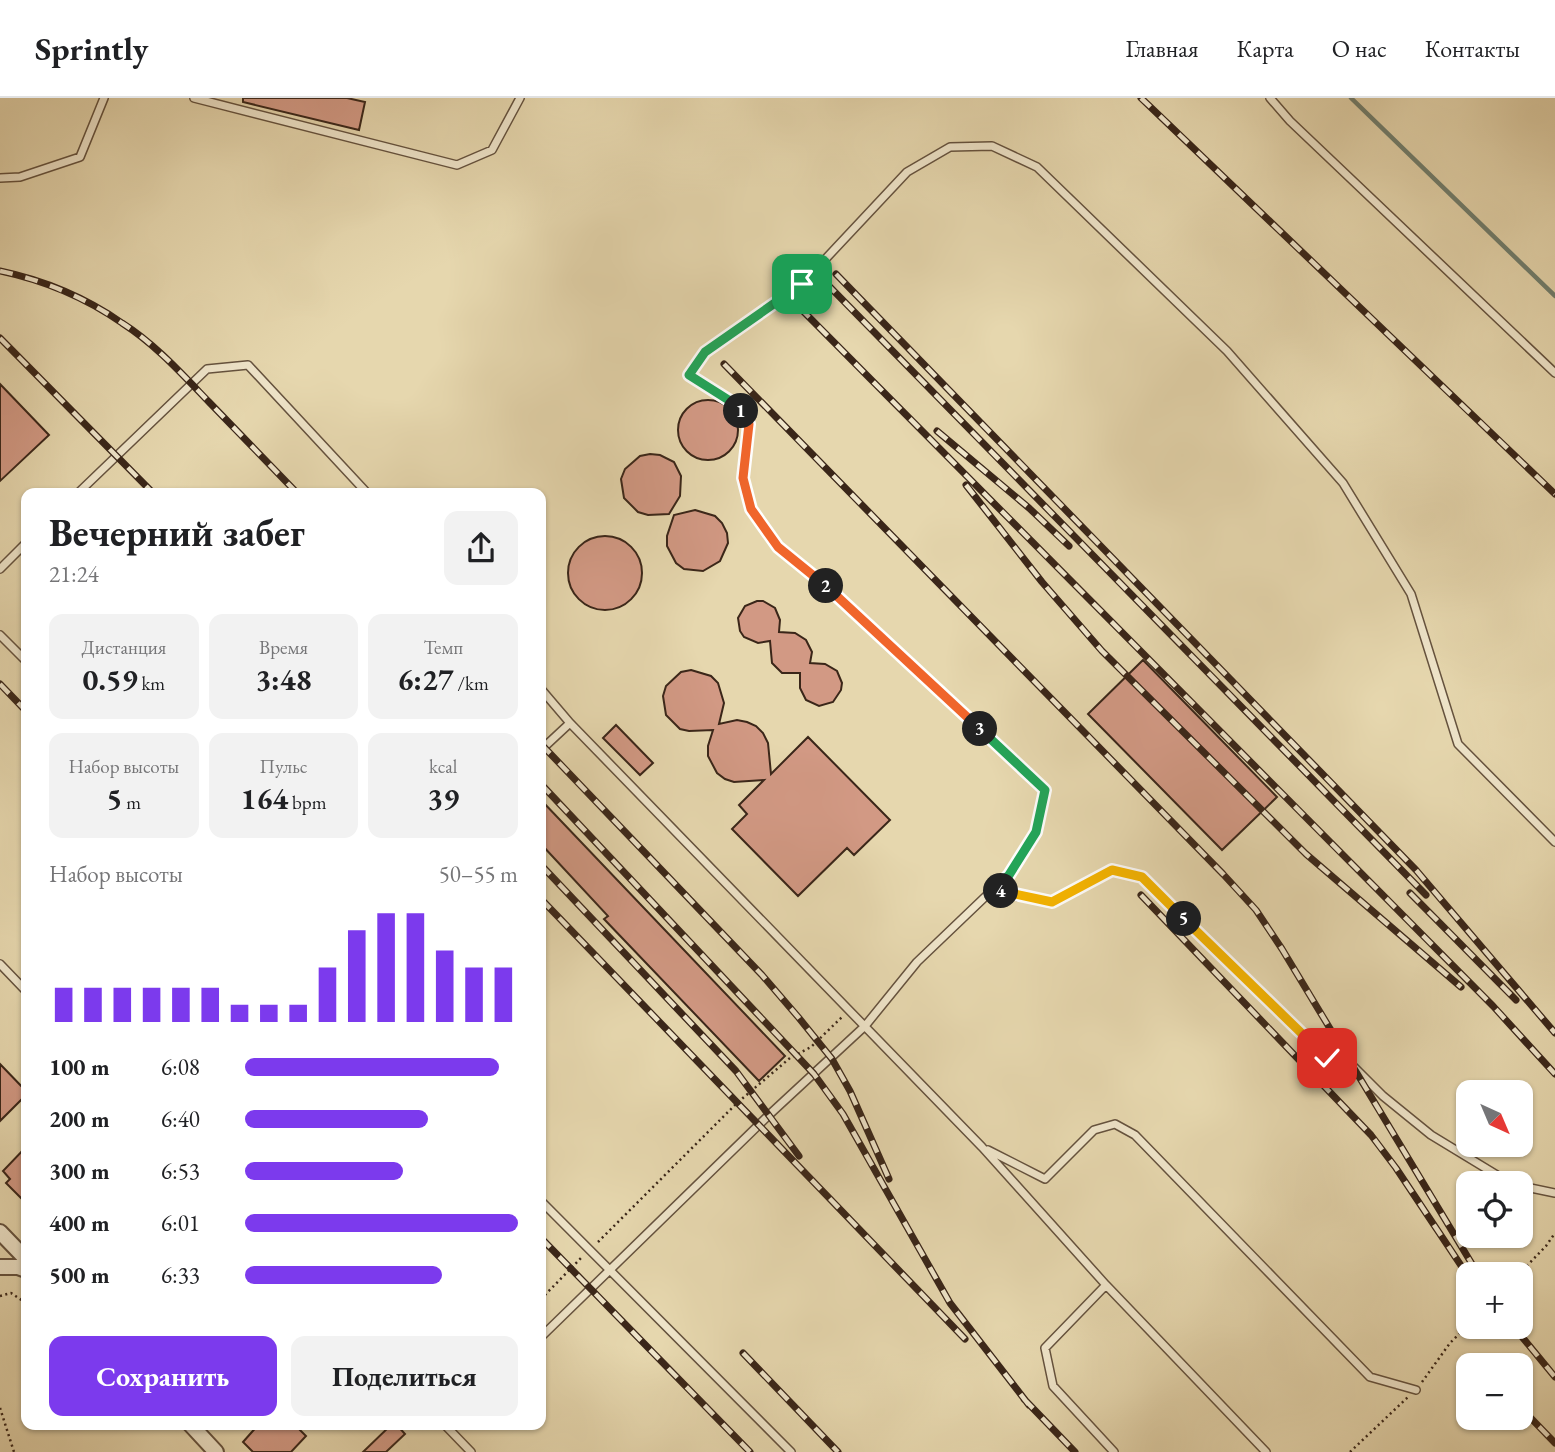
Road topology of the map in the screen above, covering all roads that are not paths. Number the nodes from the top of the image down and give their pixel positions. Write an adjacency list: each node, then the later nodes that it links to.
1 (104, 98): 5 (lane)
2 (194, 98): 3 (lane)
3 (520, 98)
4 (1270, 98): 6 (lane)
5 (0, 178)
6 (1555, 373)
7 (83, 488): 8 (lane)
8 (362, 488)
9 (21, 548): 10 (lane)
10 (0, 569)
11 (0, 635): 12 (lane)
12 (21, 656)
13 (546, 695): 14 (lane)
14 (570, 723): 15 (lane); 20 (lane)
15 (546, 745)
16 (1555, 842): 17 (lane)
17 (994, 889): 20 (lane); 22 (lane)
18 (0, 964): 19 (lane)
19 (21, 986)
20 (865, 1026): 21 (lane); 31 (lane)
21 (982, 1147): 32 (lane); 34 (lane)
22 (1490, 1171)
23 (1533, 1188): 24 (lane)
24 (1555, 1192)
25 (546, 1206): 31 (lane)
26 (0, 1232): 27 (street)
27 (6, 1243): 28 (street)
28 (21, 1255)
29 (0, 1267): 30 (street)
30 (21, 1268)
31 (609, 1269): 33 (lane); 39 (lane)
32 (1106, 1285): 40 (lane); 41 (lane)
33 (546, 1332)
34 (1416, 1390)
35 (196, 1430): 37 (street)
36 (452, 1430): 38 (lane)
37 (216, 1452)
38 (471, 1452)
39 (790, 1452)
40 (1114, 1452)
41 (1266, 1452)

